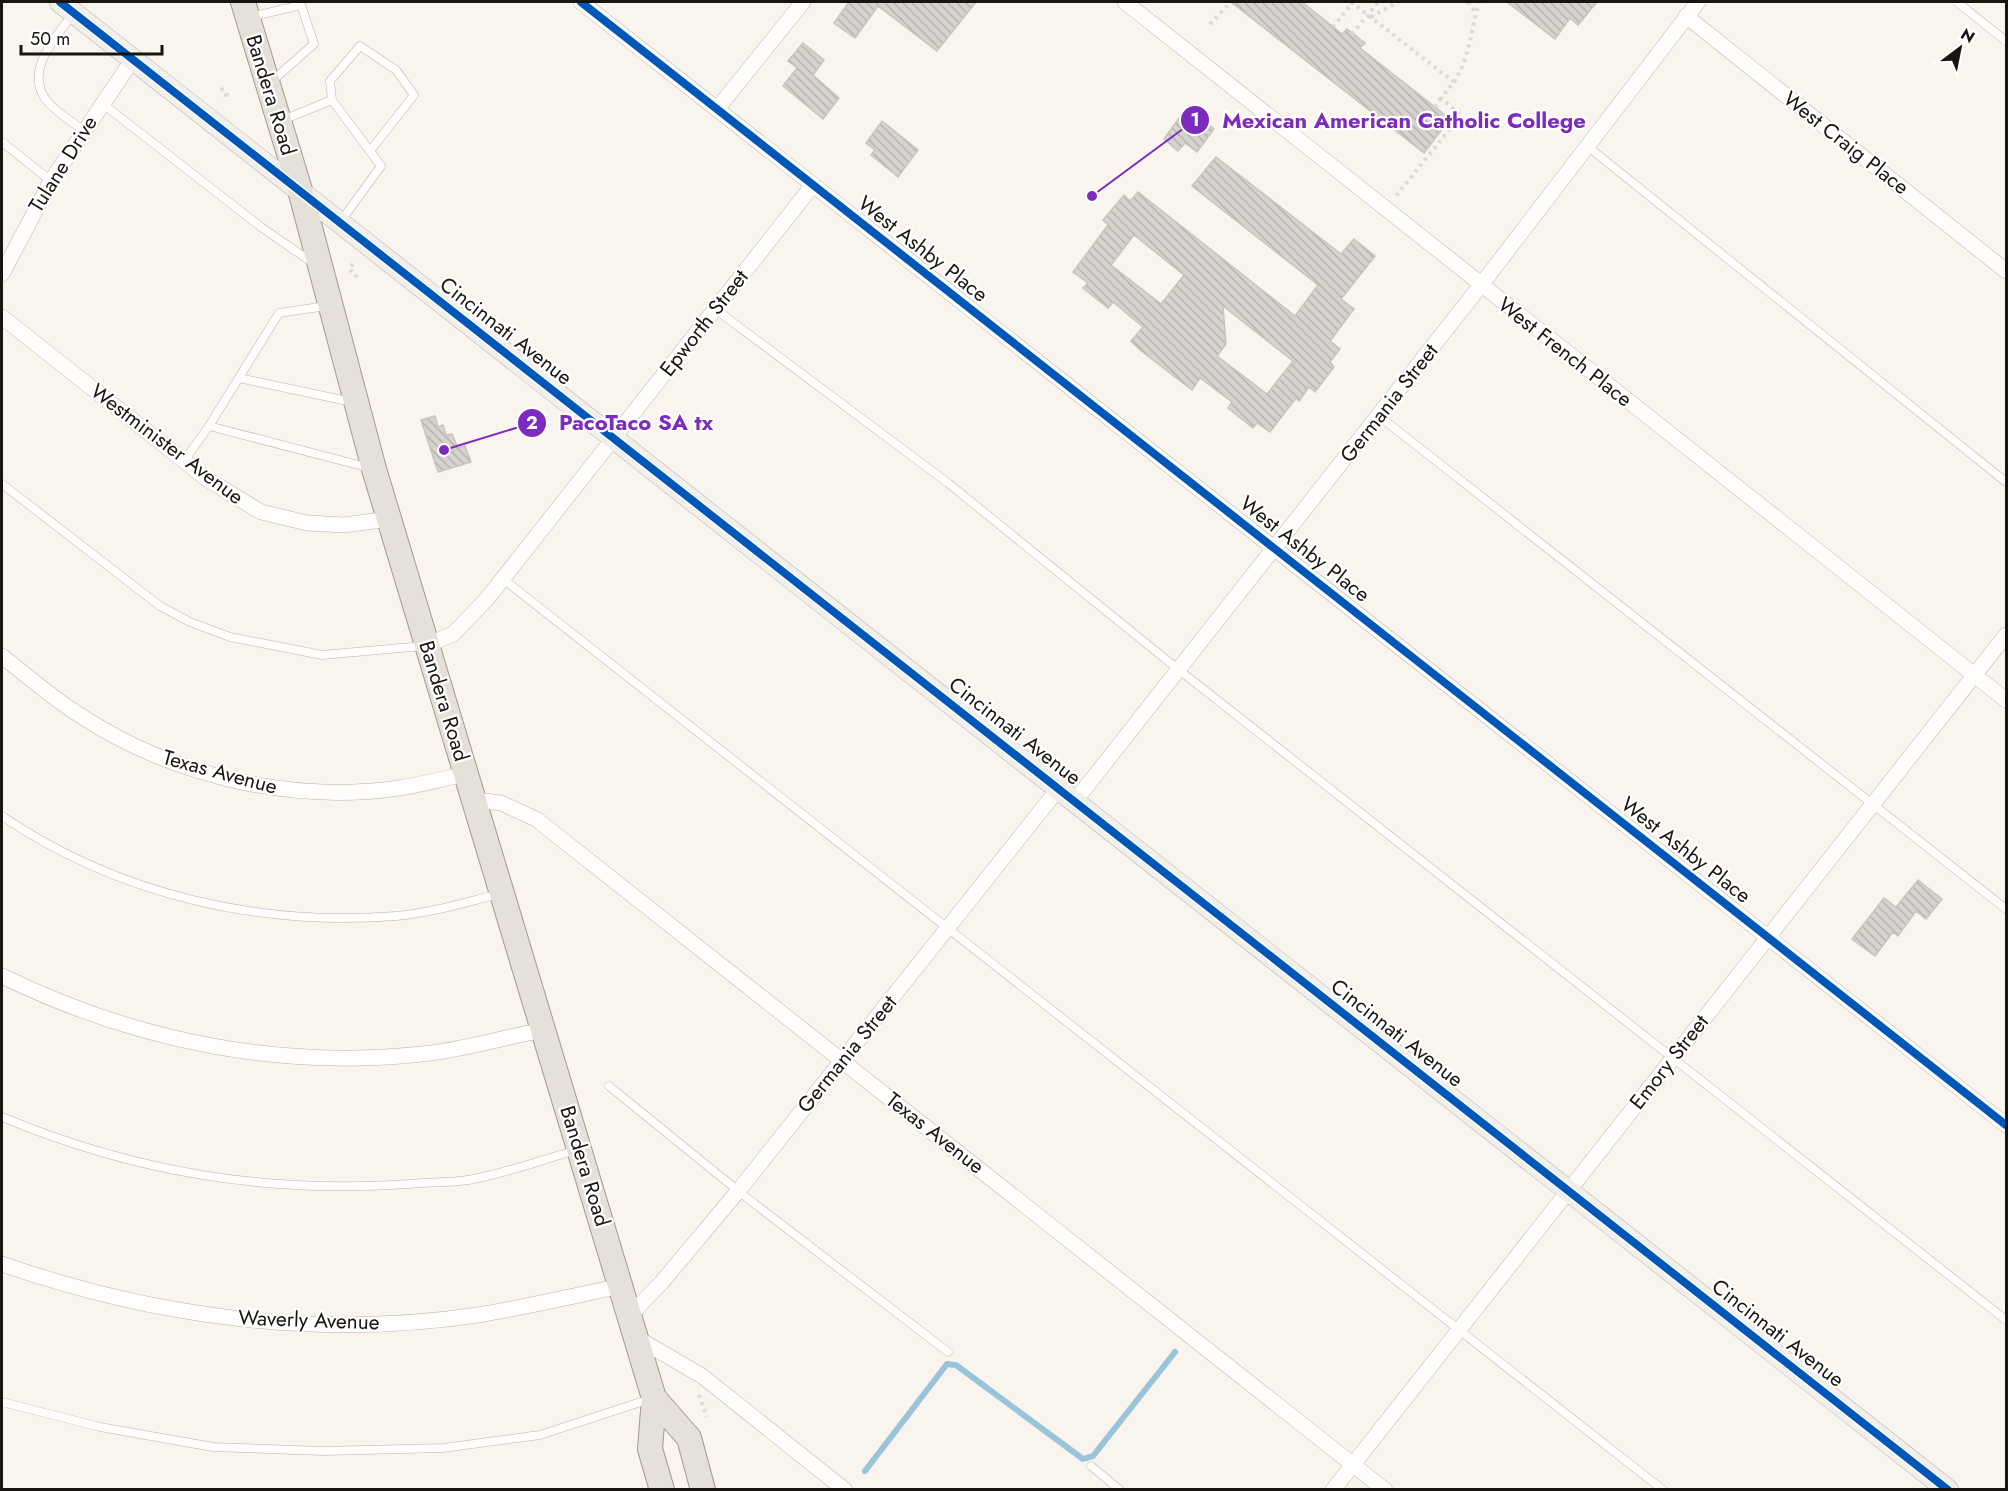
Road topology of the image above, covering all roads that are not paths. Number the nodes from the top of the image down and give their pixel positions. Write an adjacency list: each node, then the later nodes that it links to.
1 (581, 2): 14 (street, West Ashby Place)
2 (803, 2): 14 (street)
3 (1125, 2): 27 (street, West French Place)
4 (1698, 2): 8 (street, Germania Street)
5 (1957, 2): 9 (lane)
6 (67, 7): 10 (street, Cincinnati Avenue); 16 (lane)
7 (246, 10): 11 (main road, Bandera Road); 11 (lane)
8 (1686, 16): 18 (street, Germania Street); 25 (street, West Craig Place)
9 (2007, 41)
10 (133, 59): 13 (street, Tulane Drive); 22 (street, Cincinnati Avenue)
11 (268, 85): 15 (main road, Bandera Road)
12 (332, 100): 15 (lane); 19 (lane); 19 (lane)
13 (101, 103): 16 (street, Tulane Drive); 24 (lane)
14 (717, 109): 21 (street, West Ashby Place)
15 (279, 121): 22 (main road, Bandera Road)
16 (83, 130): 20 (street, Tulane Drive)
17 (2, 142): 20 (lane)
18 (1587, 146): 27 (street, Germania Street); 38 (lane)
19 (370, 151): 23 (lane)
20 (51, 181): 26 (street, Tulane Drive)
21 (813, 185): 29 (street, Epworth Street); 41 (street, West Ashby Place)
22 (300, 190): 23 (street, Cincinnati Avenue); 24 (main road, Bandera Road)
23 (340, 222): 35 (street, Cincinnati Avenue)
24 (321, 269): 28 (main road, Bandera Road)
25 (2007, 271)
26 (2, 274)
27 (1481, 285): 33 (street, Germania Street); 47 (street, West French Place)
28 (331, 305): 31 (lane); 32 (main road, Bandera Road)
29 (715, 309): 35 (street, Epworth Street); 46 (lane)
30 (2, 317): 36 (street, Westminister Avenue)
31 (239, 378): 32 (lane); 34 (lane)
32 (357, 403): 37 (main road, Bandera Road)
33 (1379, 416): 41 (street, Germania Street); 52 (lane)
34 (209, 426): 36 (lane); 37 (lane)
35 (613, 438): 42 (street, Epworth Street); 50 (street, Cincinnati Avenue)
36 (184, 461): 40 (street, Westminister Avenue)
37 (374, 469): 40 (main road, Bandera Road)
38 (2007, 482)
39 (2, 484): 44 (lane)
40 (389, 519): 44 (main road, Bandera Road)
41 (1275, 549): 46 (street, Germania Street); 57 (street, West Ashby Place)
42 (503, 579): 44 (street, Epworth Street); 56 (lane)
43 (2007, 635): 47 (street, Emory Street)
44 (427, 645): 49 (main road, Bandera Road)
45 (2, 656): 49 (street, Texas Avenue)
46 (1179, 670): 50 (street, Germania Street); 60 (lane)
47 (1975, 675): 48 (street, West French Place); 52 (street, Emory Street)
48 (2007, 700)
49 (466, 774): 51 (main road, Bandera Road)
50 (1067, 795): 56 (street, Germania Street); 67 (street, Cincinnati Avenue)
51 (474, 800): 54 (main road, Bandera Road); 61 (street, Texas Avenue)
52 (1873, 804): 55 (lane); 57 (street, Emory Street)
53 (2, 816): 54 (lane)
54 (502, 893): 59 (main road, Bandera Road)
55 (2007, 909)
56 (947, 929): 61 (street, Germania Street); 72 (lane)
57 (1768, 937): 60 (street, Emory Street); 64 (street, West Ashby Place)
58 (2, 976): 59 (street)
59 (543, 1030): 65 (main road, Bandera Road)
60 (1672, 1058): 67 (street, Emory Street); 71 (lane)
61 (841, 1059): 66 (street, Germania Street); 77 (street, Texas Avenue)
62 (609, 1086): 66 (lane)
63 (2, 1117): 65 (lane)
64 (2007, 1125)
65 (580, 1149): 69 (main road, Bandera Road)
66 (739, 1190): 70 (street, Germania Street); 74 (lane)
67 (1567, 1191): 72 (street, Emory Street); 86 (street, Cincinnati Avenue)
68 (2, 1264): 69 (street, Waverly Avenue)
69 (621, 1286): 70 (main road, Bandera Road)
70 (630, 1316): 73 (main road, Bandera Road)
71 (2007, 1320)
72 (1459, 1329): 77 (street, Emory Street); 85 (lane)
73 (637, 1338): 75 (main road, Bandera Road); 81 (street)
74 (948, 1352)
75 (654, 1398): 76 (lane); 79 (main road, Bandera Road); 80 (main road, Bandera Road)
76 (2, 1402)
77 (1353, 1465): 83 (street, Emory Street); 84 (street, Texas Avenue)
78 (1091, 1466): 82 (lane)
79 (662, 1490)
80 (703, 1490)
81 (845, 1490)
82 (1120, 1490)
83 (1333, 1490)
84 (1385, 1490)
85 (1663, 1490)
86 (1948, 1490)

